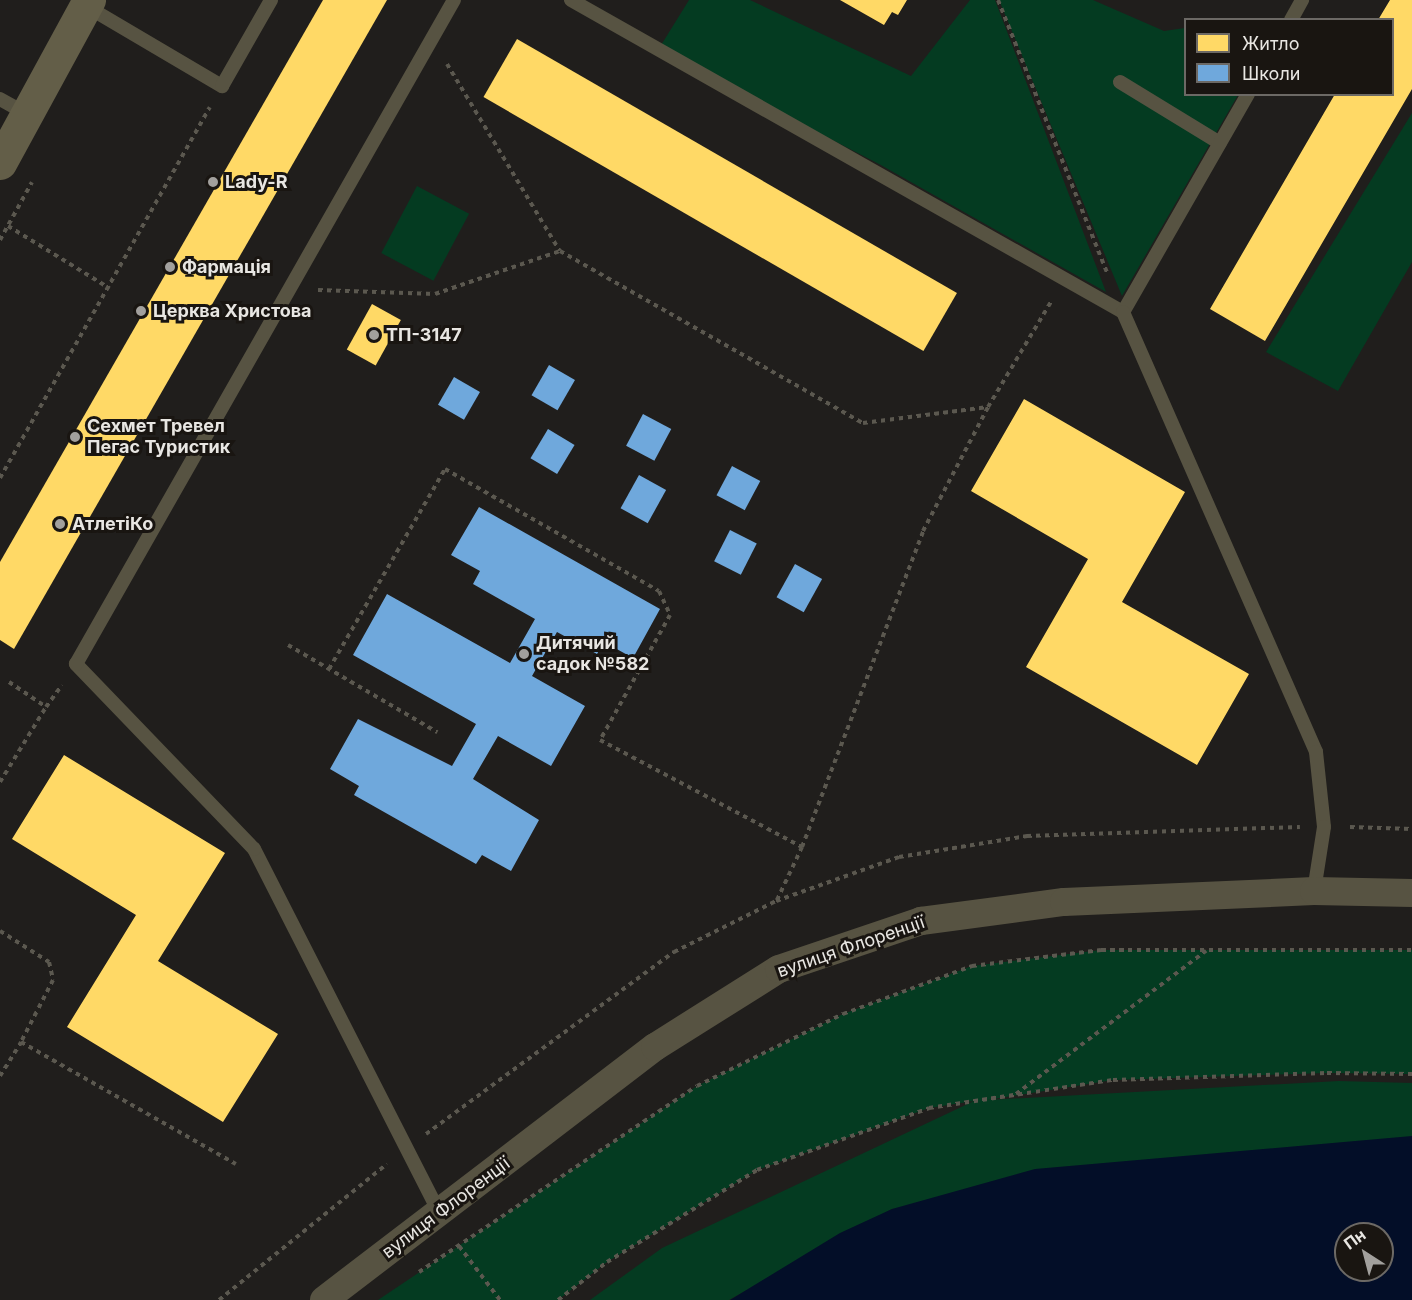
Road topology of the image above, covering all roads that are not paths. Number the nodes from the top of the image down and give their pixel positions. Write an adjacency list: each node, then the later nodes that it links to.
1 (271, 0): 5 (lane)
2 (454, 0): 15 (lane)
3 (571, 0): 12 (lane)
4 (1302, 0): 6 (lane)
5 (87, 3): 9 (main road)
6 (1292, 18)
7 (1120, 82): 10 (lane)
8 (1247, 96): 10 (lane)
9 (14, 106): 11 (main road)
10 (1220, 143): 12 (lane)
11 (0, 163)
12 (1123, 312): 13 (lane)
13 (1314, 891): 14 (street, вулиця Флоренції); 15 (street, вулиця Флоренції)
14 (1412, 893)
15 (440, 1214): 16 (street, вулиця Флоренції)
16 (324, 1300)

